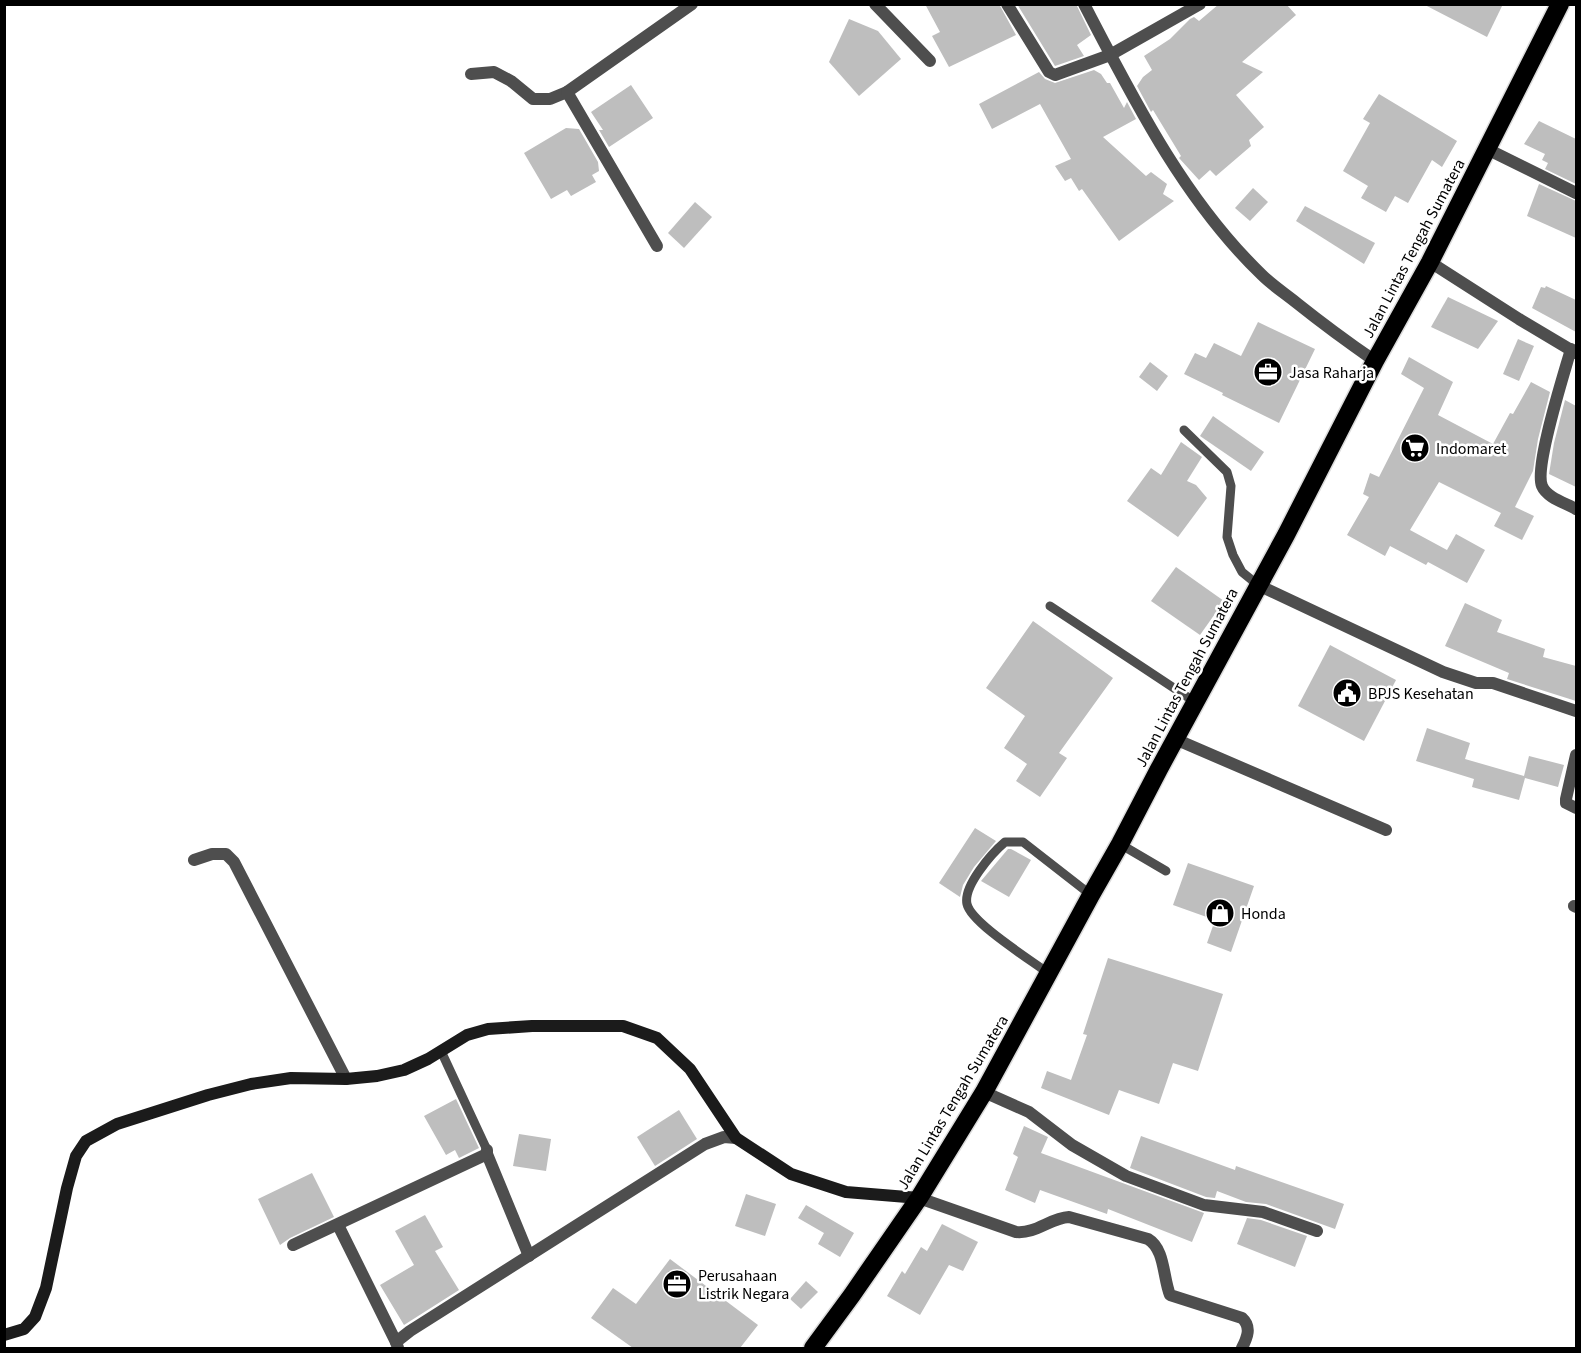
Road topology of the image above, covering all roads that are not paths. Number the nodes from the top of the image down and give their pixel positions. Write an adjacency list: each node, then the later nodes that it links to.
1 (692, 4): 10 (street)
2 (1007, 4): 7 (street)
3 (1084, 4): 7 (street)
4 (1200, 4): 7 (street)
5 (1560, 4): 11 (highway, Jalan Lintas Tengah Sumatera)
6 (880, 6): 8 (street)
7 (1110, 55): 16 (street)
8 (930, 61)
9 (471, 74): 10 (street)
10 (567, 92): 13 (street)
11 (1487, 149): 12 (street); 14 (highway, Jalan Lintas Tengah Sumatera)
12 (1576, 193)
13 (657, 246)
14 (1430, 262): 15 (street); 16 (highway, Jalan Lintas Tengah Sumatera)
15 (1574, 351): 18 (street)
16 (1376, 361): 19 (highway, Jalan Lintas Tengah Sumatera)
17 (1184, 430): 19 (lane)
18 (1576, 509)
19 (1258, 585): 21 (highway, Jalan Lintas Tengah Sumatera); 22 (street)
20 (1050, 606): 21 (lane)
21 (1195, 702): 23 (highway, Jalan Lintas Tengah Sumatera)
22 (1576, 711)
23 (1175, 739): 26 (street); 27 (highway, Jalan Lintas Tengah Sumatera)
24 (1576, 755): 25 (street)
25 (1576, 808)
26 (1386, 830)
27 (1120, 844): 29 (lane); 30 (highway, Jalan Lintas Tengah Sumatera)
28 (194, 860): 33 (street)
29 (1166, 871)
30 (1091, 895): 31 (highway, Jalan Lintas Tengah Sumatera); 31 (lane)
31 (1048, 973): 34 (highway, Jalan Lintas Tengah Sumatera)
32 (441, 1051): 33 (street); 35 (street); 36 (lane)
33 (346, 1079): 42 (street)
34 (984, 1092): 37 (highway, Jalan Lintas Tengah Sumatera); 39 (street)
35 (736, 1138): 37 (street); 41 (street)
36 (487, 1152): 38 (street); 41 (street)
37 (919, 1198): 44 (highway, Jalan Lintas Tengah Sumatera); 45 (street)
38 (338, 1225): 40 (street); 43 (street)
39 (1317, 1232)
40 (293, 1245)
41 (529, 1256): 43 (street)
42 (4, 1335)
43 (397, 1346)
44 (813, 1348)
45 (1242, 1348)

